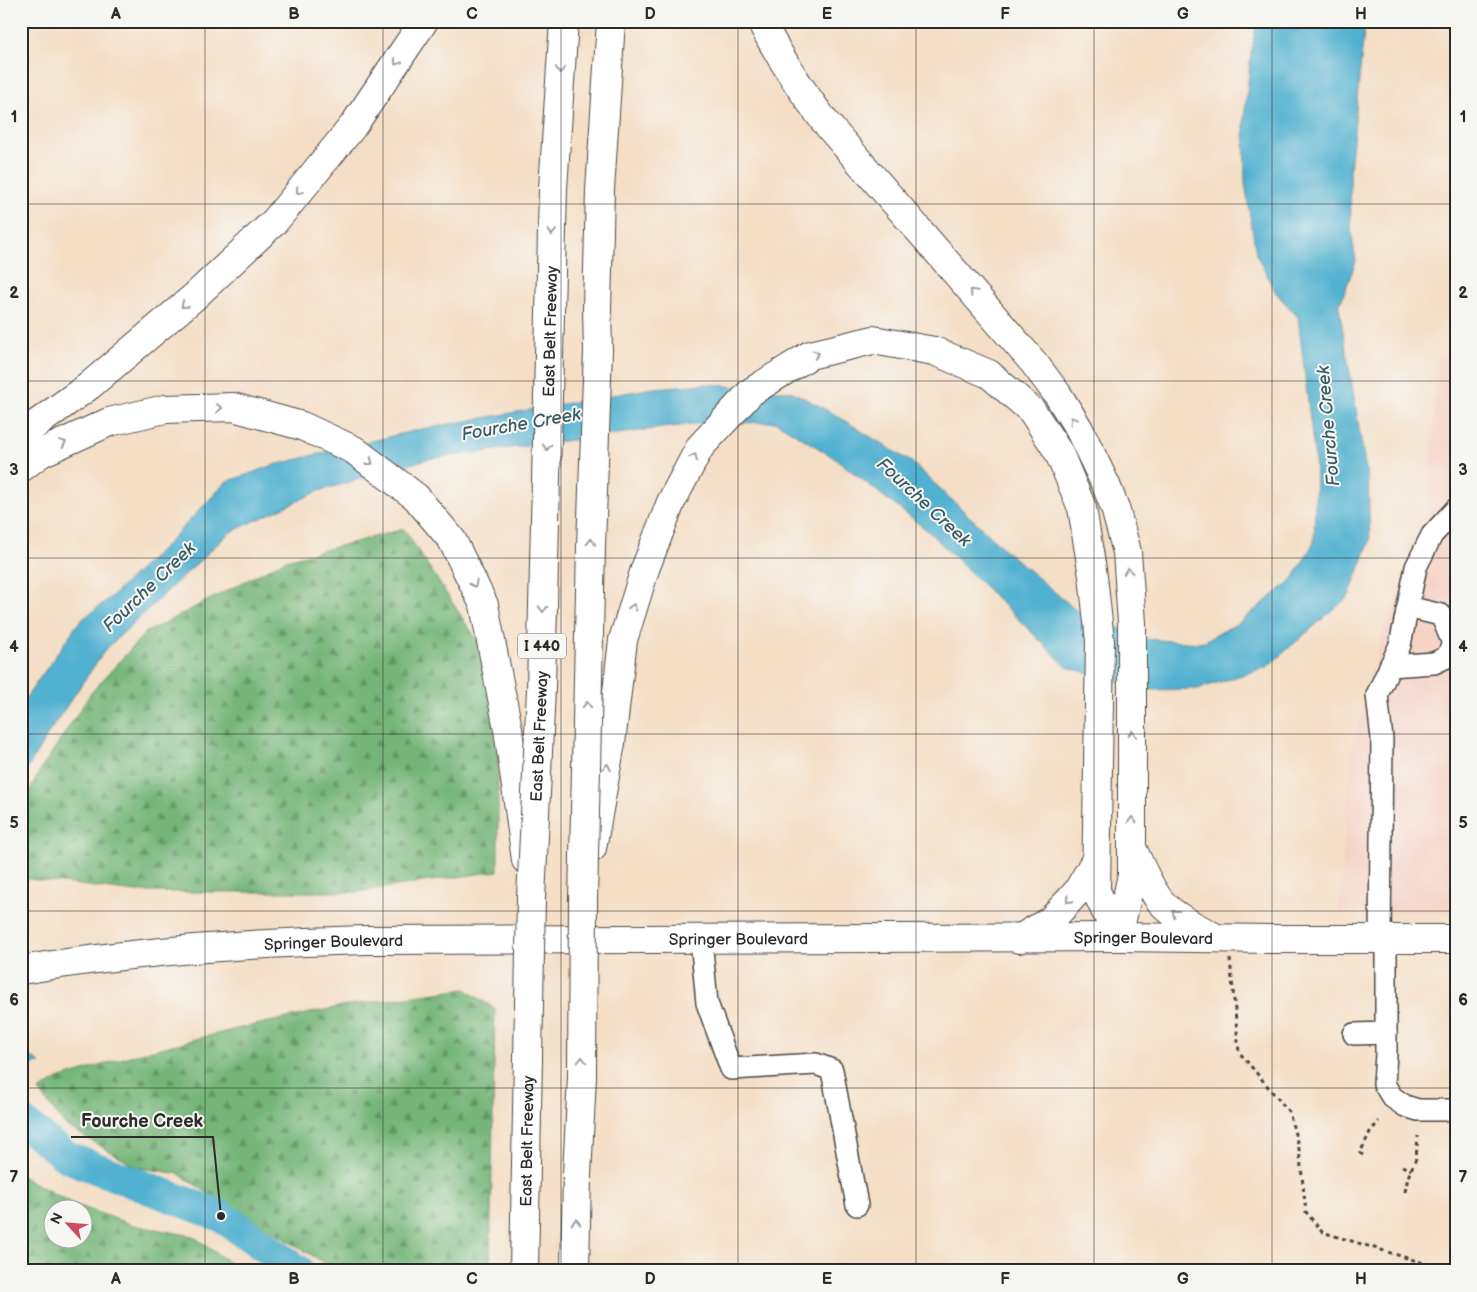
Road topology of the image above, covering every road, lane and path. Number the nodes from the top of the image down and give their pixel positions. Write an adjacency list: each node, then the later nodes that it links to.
1 (424, 21): 5 (main road, one-way to 5)
2 (564, 21): 12 (main road, East Belt Freeway / I 440, one-way to 12, bridge)
3 (611, 21): 13 (main road, I 440, one-way to 3, bridge)
4 (761, 21): 10 (main road, one-way to 4)
5 (21, 435)
6 (21, 468): 12 (main road, one-way to 12, bridge)
7 (1456, 510): 8 (street)
8 (1407, 612): 9 (street); 9 (street)
9 (1390, 666): 18 (street)
10 (1132, 848): 14 (main road); 17 (main road, one-way to 10)
11 (1096, 860): 13 (main road, one-way to 11, bridge); 14 (main road); 15 (main road, one-way to 15)
12 (531, 898): 33 (main road, East Belt Freeway / I 440, bridge)
13 (582, 901): 34 (main road, I 440, one-way to 13, bridge)
14 (1118, 937): 15 (main road, Springer Boulevard); 17 (main road, Springer Boulevard)
15 (1019, 938): 16 (main road, Springer Boulevard)
16 (701, 939): 20 (main road, Springer Boulevard); 32 (street)
17 (1222, 939): 18 (main road, Springer Boulevard); 35 (path)
18 (1383, 939): 19 (main road, Springer Boulevard); 21 (street)
19 (1456, 939)
20 (21, 970)
21 (1386, 1033): 22 (street); 25 (street)
22 (1354, 1034)
23 (1454, 1074): 24 (path)
24 (1454, 1081)
25 (1456, 1110)
26 (1379, 1121): 28 (path)
27 (1418, 1136): 30 (path)
28 (1363, 1155)
29 (1402, 1166): 30 (path)
30 (1411, 1170): 31 (path)
31 (1405, 1192)
32 (858, 1205)
33 (524, 1271)
34 (575, 1271)
35 (1450, 1271)

